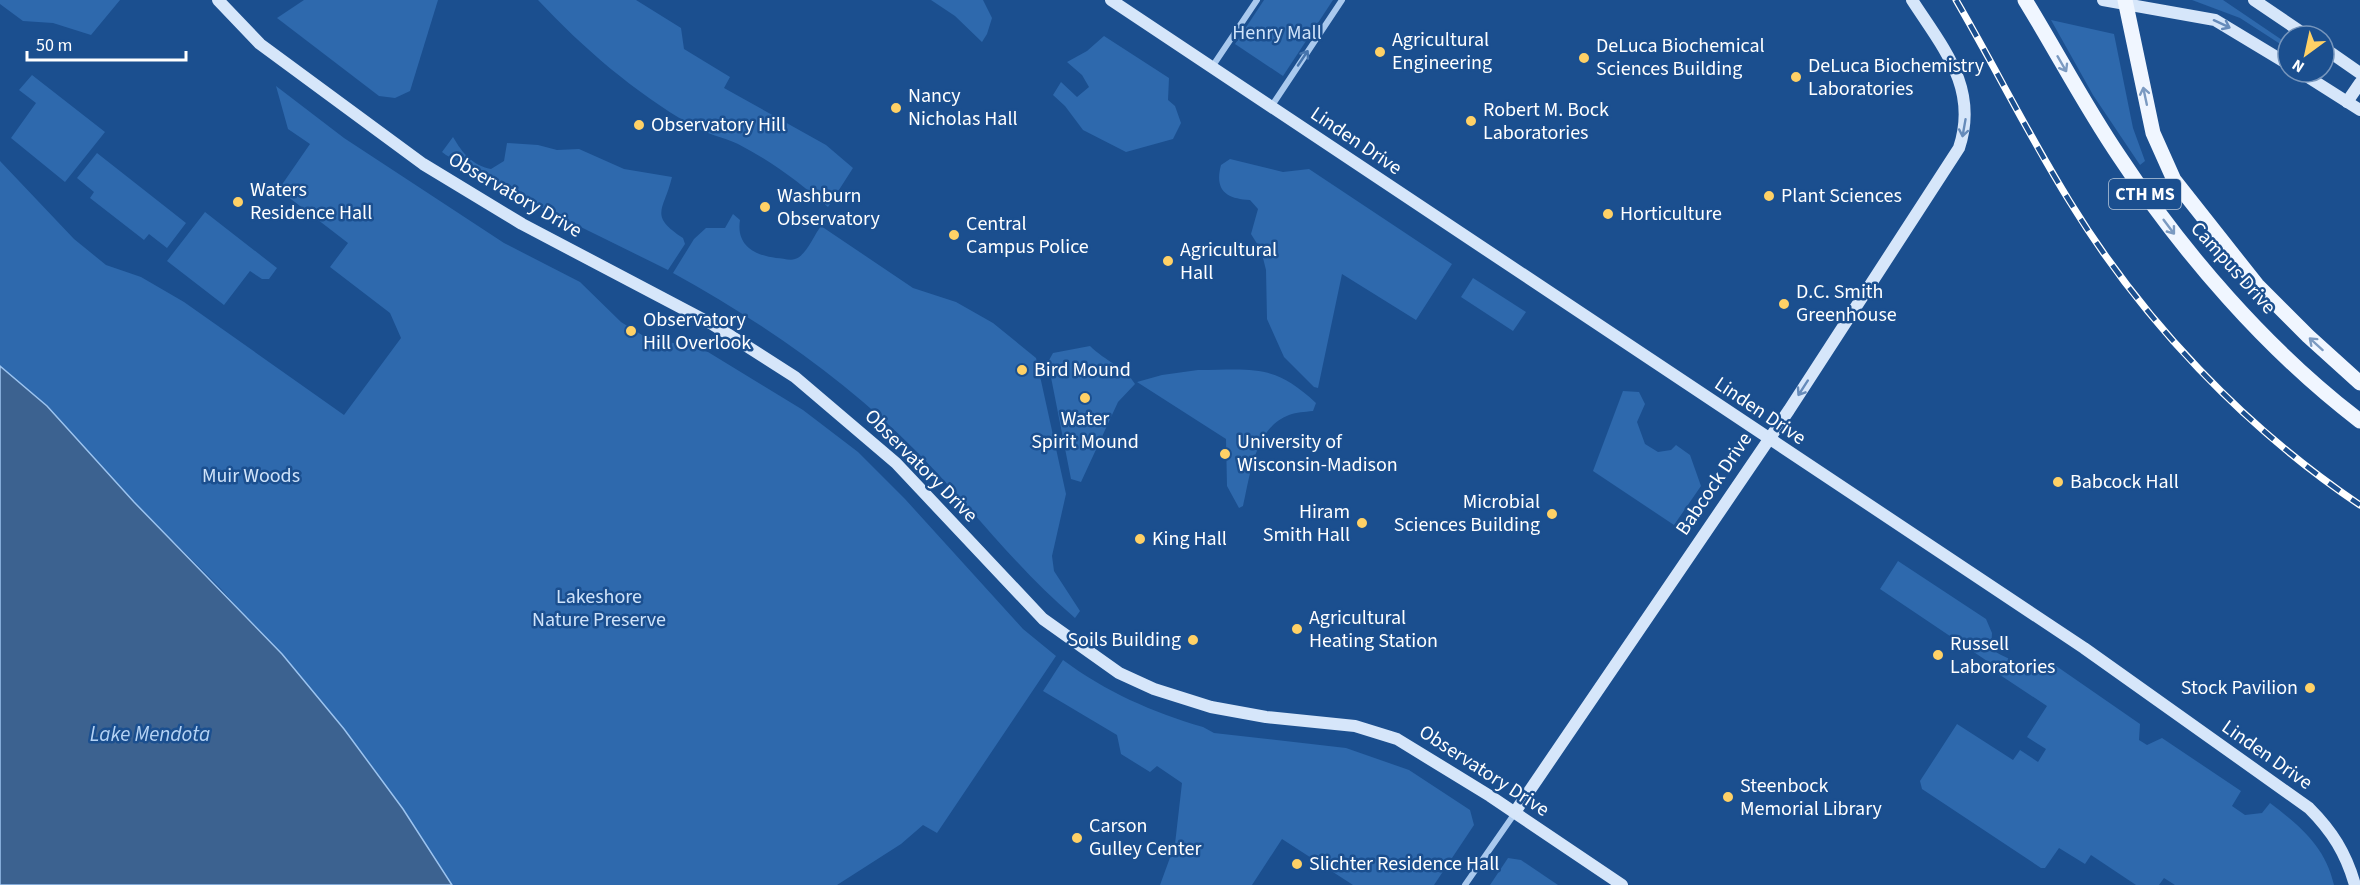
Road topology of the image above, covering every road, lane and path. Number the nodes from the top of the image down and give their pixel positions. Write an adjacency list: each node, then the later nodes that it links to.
1 (218, 0): 23 (street, Observatory Drive)
2 (1111, 0): 13 (street, Linden Drive)
3 (1257, 0): 13 (street)
4 (1912, 0): 22 (street, Babcock Drive, one-way to 22)
5 (2025, 0): 21 (main road, Campus Drive / CTH MS, one-way to 21)
6 (2103, 0): 9 (street)
7 (2254, 0): 10 (street)
8 (1338, 1): 18 (street, one-way to 8)
9 (2126, 3): 12 (street, one-way to 12); 20 (main road, Campus Drive, one-way to 9)
10 (2289, 24)
11 (2336, 56): 14 (street)
12 (2276, 57)
13 (1212, 68): 18 (street, Linden Drive)
14 (2360, 73)
15 (2360, 83): 17 (street)
16 (2319, 84): 17 (street)
17 (2347, 102): 19 (street)
18 (1271, 107): 22 (street, Linden Drive)
19 (2360, 110)
20 (2360, 383)
21 (2360, 421)
22 (1768, 439): 23 (street, Babcock Drive); 26 (street, Linden Drive)
23 (1515, 812): 24 (street, Babcock Drive); 25 (street, Observatory Drive)
24 (1465, 885)
25 (1622, 885)
26 (2355, 885)

